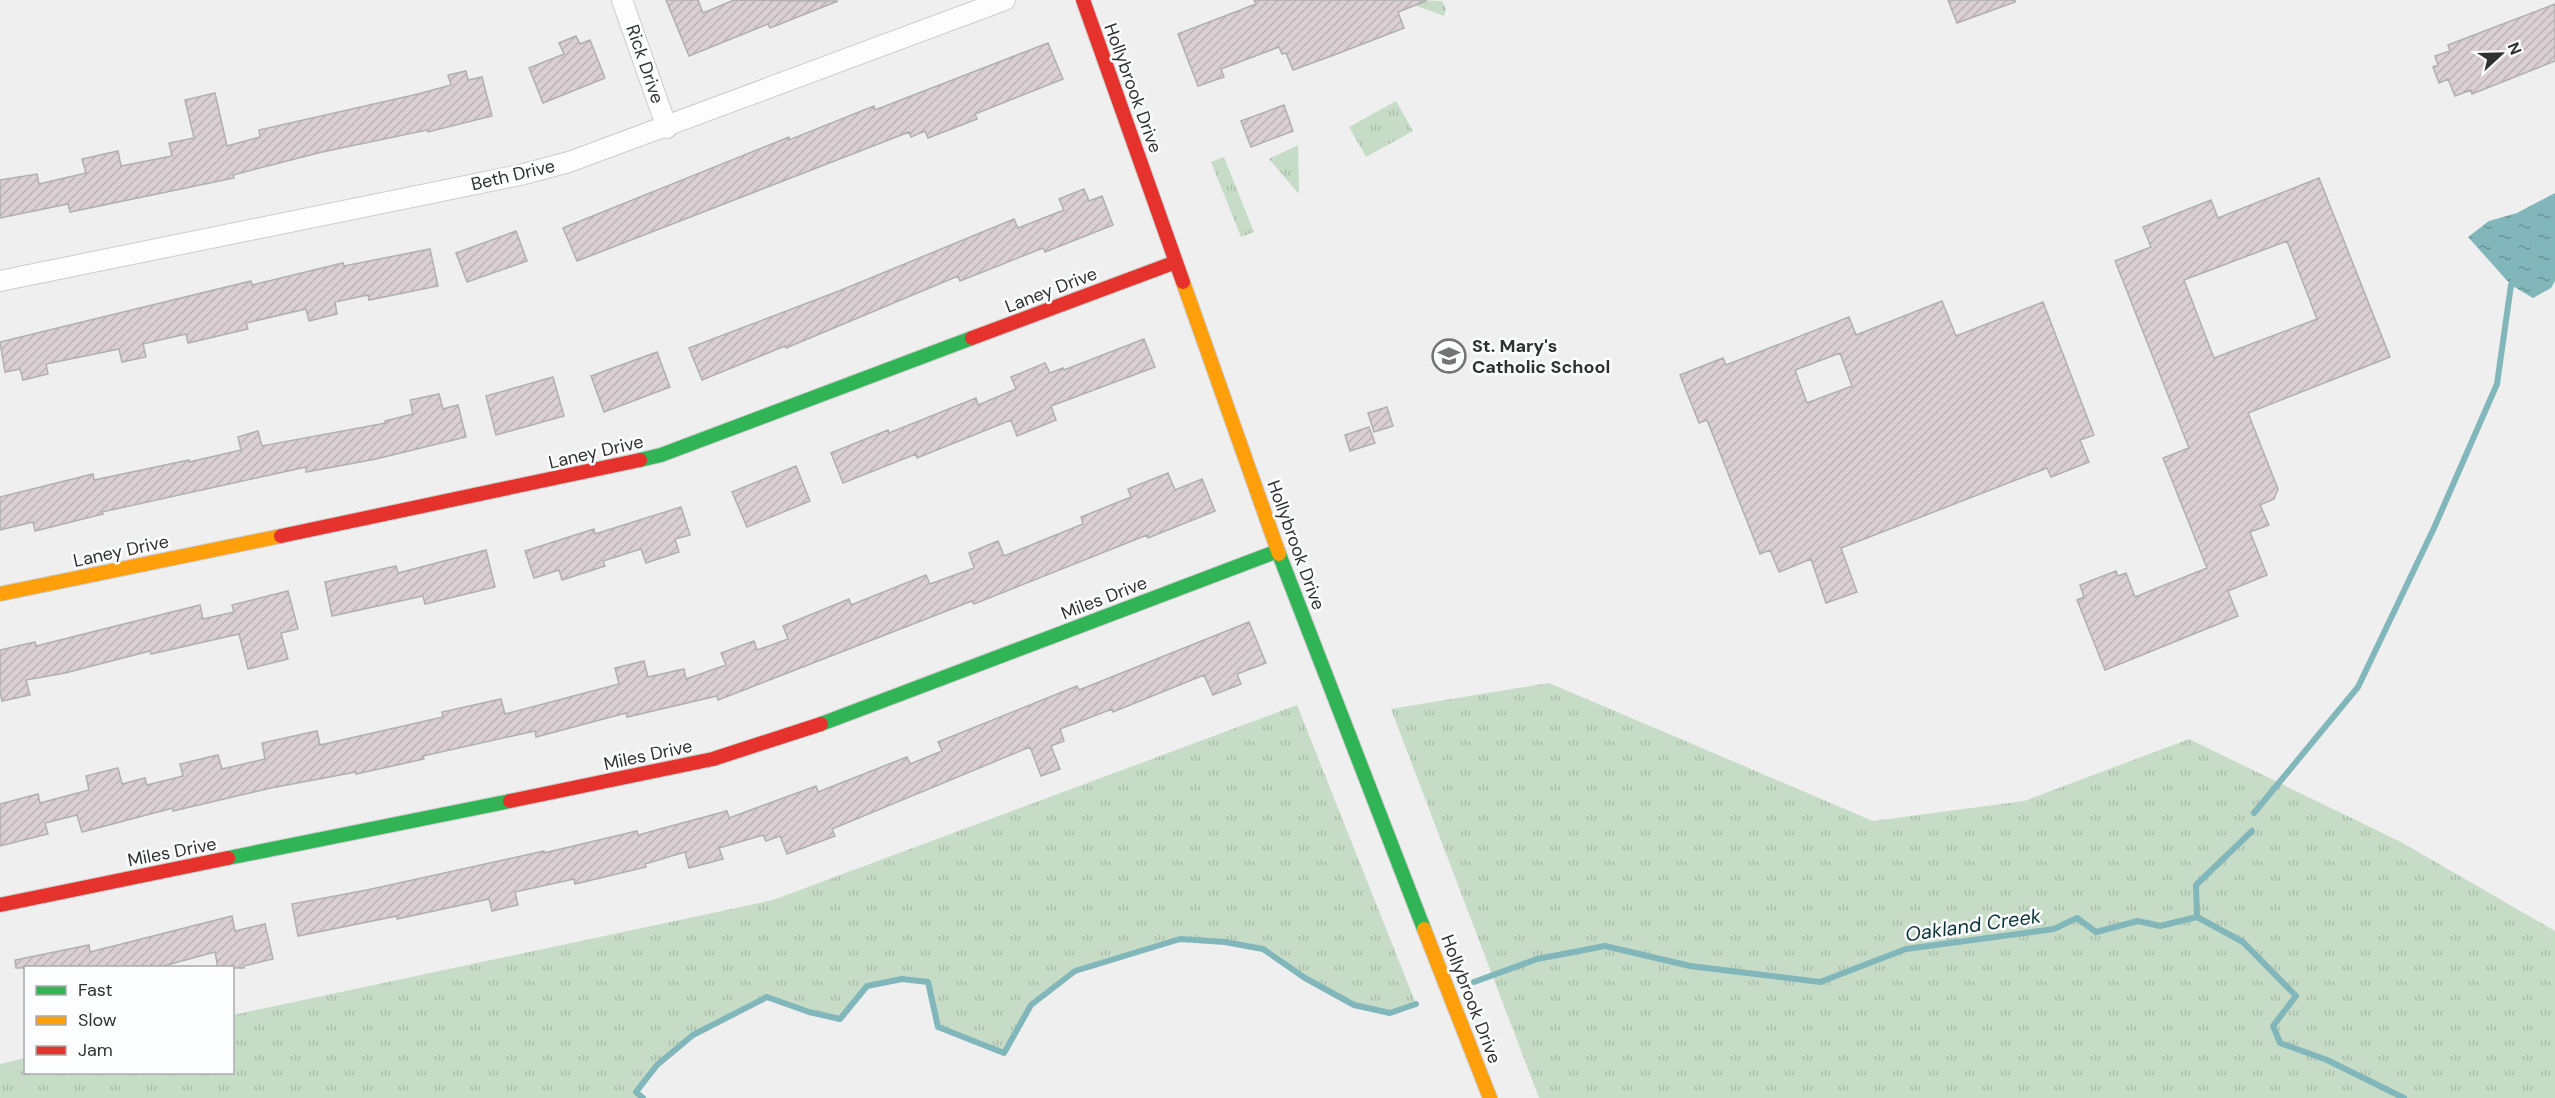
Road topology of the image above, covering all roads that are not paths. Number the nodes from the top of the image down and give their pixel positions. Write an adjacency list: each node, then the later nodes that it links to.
1 (622, 0): 4 (street, Rick Drive)
2 (1005, 0): 4 (street, Beth Drive)
3 (1083, 0): 5 (street, Hollybrook Drive)
4 (667, 128): 6 (street, Beth Drive)
5 (1176, 262): 7 (street, Hollybrook Drive); 8 (street, Laney Drive)
6 (0, 281)
7 (1278, 551): 9 (street, Miles Drive); 10 (street, Hollybrook Drive)
8 (0, 594)
9 (0, 905)
10 (1490, 1098)

